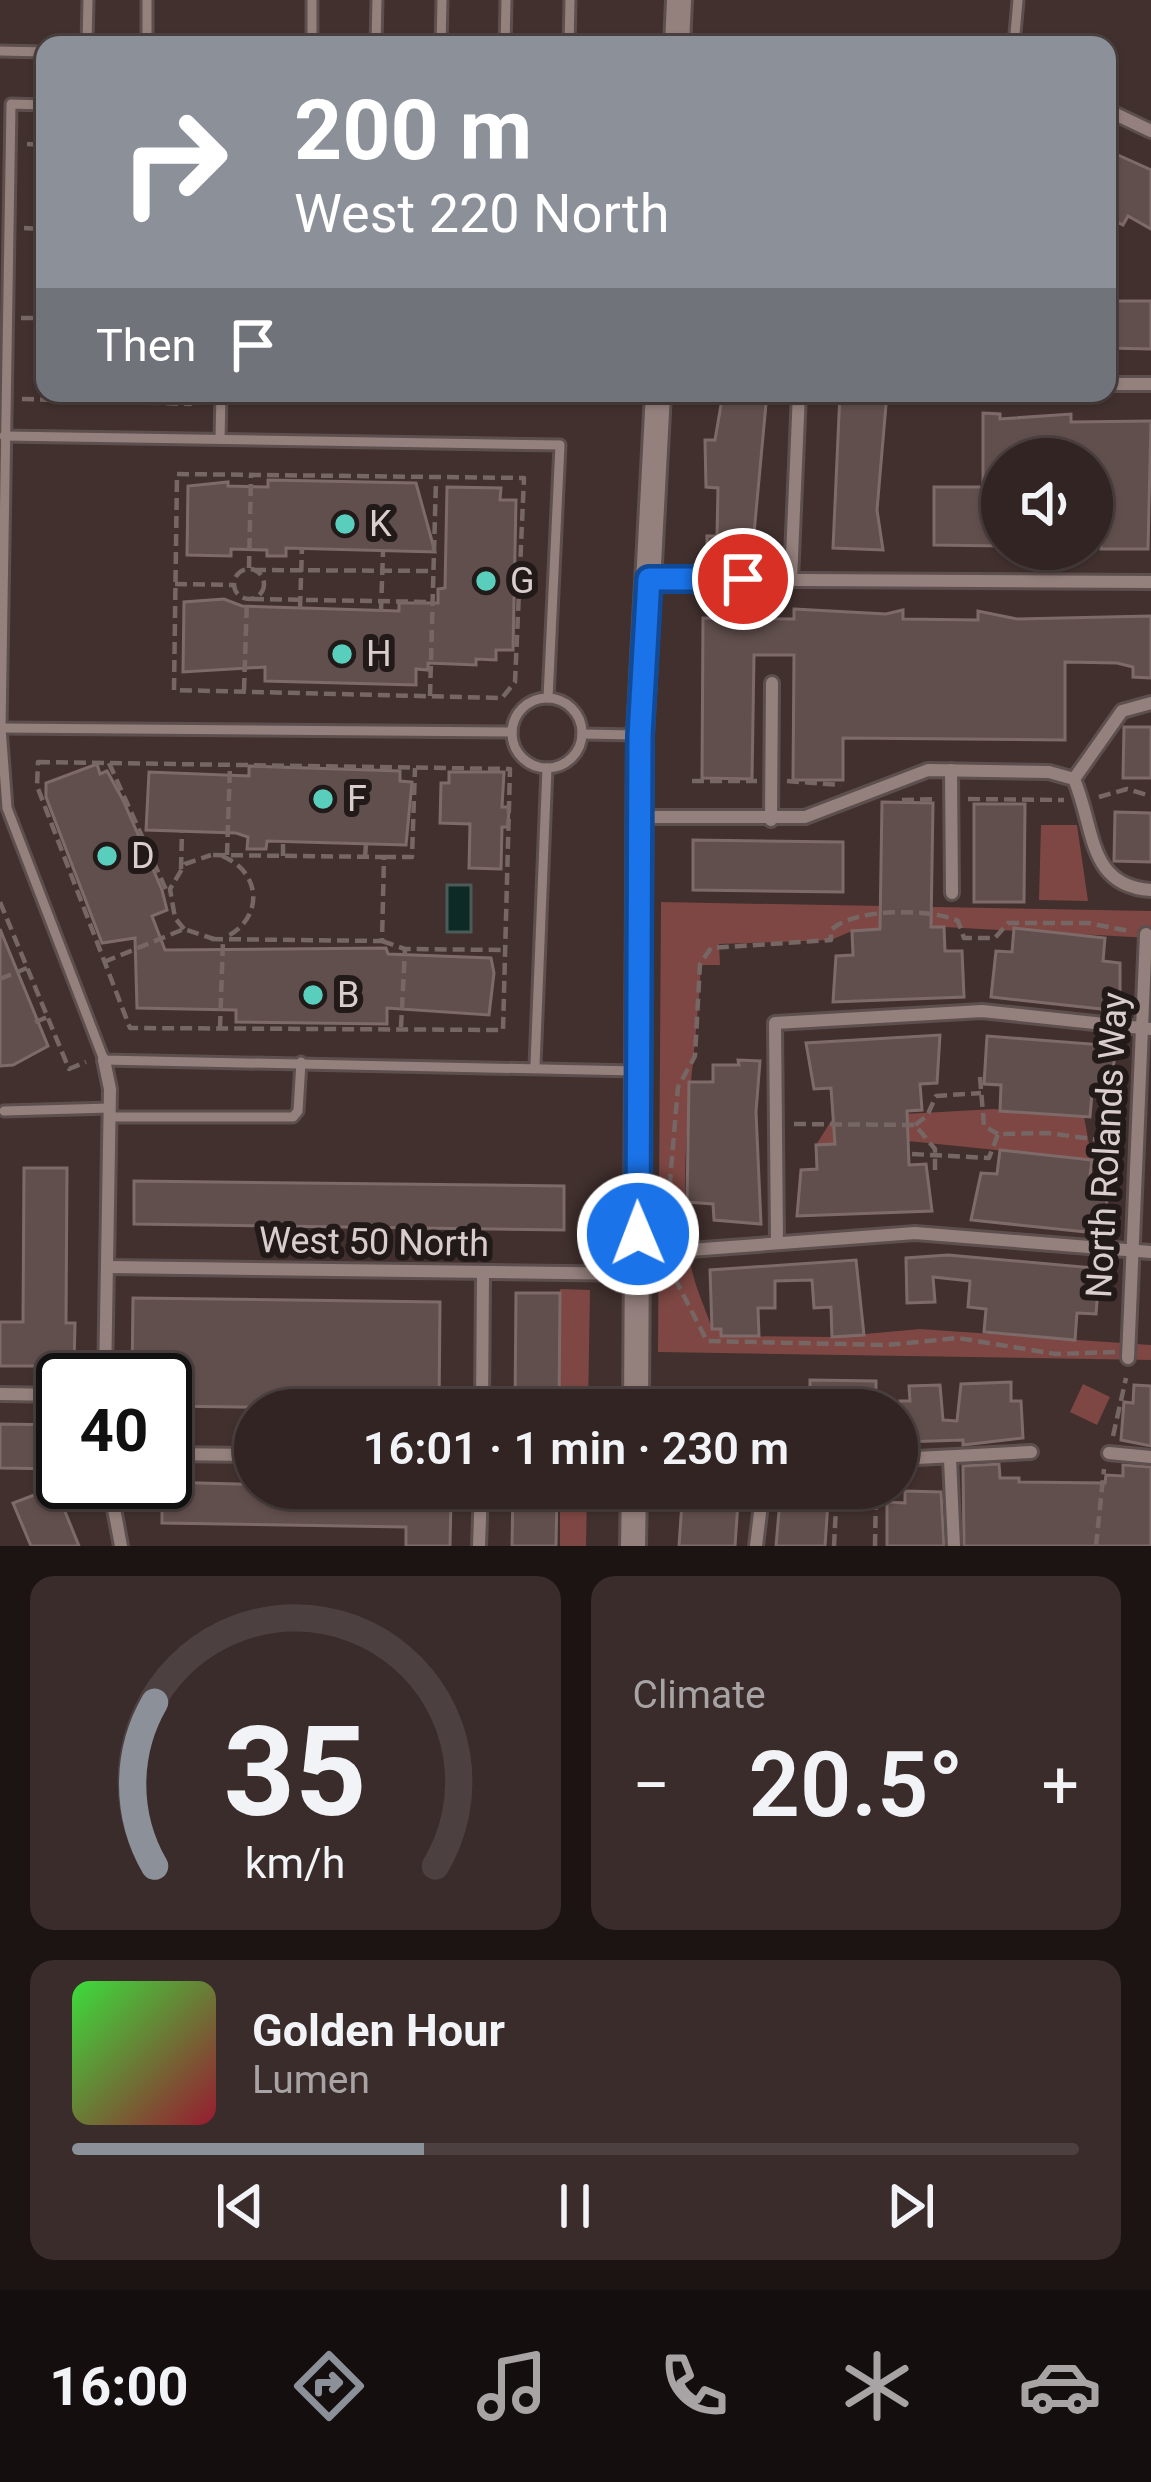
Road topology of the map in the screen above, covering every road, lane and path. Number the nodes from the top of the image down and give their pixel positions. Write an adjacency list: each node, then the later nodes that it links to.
1 (88, 0): 10 (lane)
2 (147, 0): 11 (lane)
3 (312, 0): 12 (lane)
4 (376, 0): 13 (lane)
5 (442, 0): 14 (lane)
6 (506, 0): 15 (lane)
7 (570, 0): 16 (lane)
8 (680, 0): 17 (street)
9 (1018, 0): 18 (lane)
10 (87, 36)
11 (147, 36)
12 (312, 36)
13 (376, 36)
14 (441, 36)
15 (506, 36)
16 (569, 36)
17 (678, 36)
18 (1016, 36)
19 (0, 52): 20 (lane)
20 (36, 52)
21 (36, 105): 39 (lane)
22 (1116, 114): 23 (street)
23 (1151, 131)
24 (23, 144): 25 (path)
25 (36, 145)
26 (22, 228): 27 (path)
27 (36, 229)
28 (36, 318): 29 (path)
29 (21, 338)
30 (20, 379): 33 (path)
31 (1116, 384): 32 (street)
32 (1151, 384)
33 (36, 399)
34 (122, 402): 35 (path)
35 (197, 402)
36 (221, 402): 40 (lane)
37 (658, 402): 49 (street)
38 (799, 402): 50 (street)
39 (4, 436): 40 (lane); 64 (lane)
40 (220, 439): 62 (lane)
41 (251, 475): 42 (path); 45 (path); 52 (path)
42 (436, 477): 48 (path); 61 (path)
43 (302, 548): 46 (path)
44 (382, 551): 47 (path)
45 (252, 569): 46 (path); 53 (path); 54 (path)
46 (301, 570): 47 (path); 57 (path)
47 (381, 571): 48 (path); 55 (path)
48 (434, 571): 56 (path)
49 (649, 579): 50 (street); 67 (street)
50 (791, 580): 51 (street)
51 (1151, 582)
52 (176, 584): 53 (path); 60 (path)
53 (233, 585): 54 (path)
54 (249, 599): 57 (path); 60 (path)
55 (382, 602): 56 (path); 57 (path); 58 (path)
56 (432, 602): 61 (path)
57 (300, 604)
58 (381, 611)
59 (772, 683): 77 (street)
60 (244, 692): 61 (path)
61 (430, 696)
62 (548, 698): 65 (lane); 66 (lane)
63 (1151, 703): 75 (street)
64 (2, 728): 65 (lane); 108 (lane)
65 (512, 732): 72 (lane)
66 (582, 734): 67 (lane); 72 (lane)
67 (640, 735): 76 (street)
68 (109, 763): 69 (path); 89 (path); 100 (path)
69 (183, 764): 70 (path); 74 (path)
70 (230, 765): 71 (path); 82 (path)
71 (415, 767): 85 (path); 99 (path)
72 (547, 768): 111 (lane)
73 (950, 770): 75 (street); 77 (street); 88 (street)
74 (183, 774)
75 (1074, 779): 87 (street)
76 (641, 817): 77 (street); 112 (street)
77 (771, 820)
78 (182, 831): 86 (path)
79 (284, 841): 83 (path)
80 (366, 844): 84 (path)
81 (212, 855): 82 (path); 86 (path); 95 (path)
82 (227, 855): 83 (path)
83 (283, 856): 84 (path)
84 (365, 856): 85 (path)
85 (384, 857): 97 (path)
86 (181, 869): 89 (path)
87 (1151, 890)
88 (952, 893)
89 (170, 899): 93 (path)
90 (0, 902): 91 (path)
91 (9, 922): 92 (path); 101 (path)
92 (0, 926)
93 (184, 929): 95 (path); 100 (path)
94 (1146, 934): 107 (street, North Rolands Way); 132 (path)
95 (212, 939): 96 (path)
96 (223, 940): 97 (path); 105 (path)
97 (382, 941): 98 (path)
98 (404, 949): 99 (path); 106 (path)
99 (505, 950): 106 (path)
100 (104, 962): 105 (path)
101 (27, 968): 102 (path); 103 (path)
102 (0, 979)
103 (48, 1017): 104 (path); 109 (path)
104 (35, 1022)
105 (220, 1028): 106 (path)
106 (401, 1029)
107 (1148, 1029): 117 (street); 120 (street, North Rolands Way)
108 (104, 1060): 110 (lane); 116 (street)
109 (87, 1062)
110 (301, 1062): 111 (lane); 116 (lane)
111 (535, 1065): 112 (lane)
112 (636, 1071): 130 (street)
113 (980, 1077): 114 (path)
114 (981, 1093): 118 (path); 119 (path)
115 (4, 1111): 116 (lane)
116 (110, 1113): 128 (street)
117 (776, 1124): 118 (path); 124 (street)
118 (915, 1125): 121 (path)
119 (998, 1134): 120 (path); 121 (path)
120 (1137, 1143): 127 (street, North Rolands Way)
121 (935, 1153): 122 (path); 123 (path)
122 (912, 1154)
123 (935, 1170)
124 (777, 1241): 125 (street); 127 (street)
125 (691, 1250)
126 (1151, 1252): 127 (street)
127 (1132, 1254): 132 (street, North Rolands Way)
128 (109, 1268): 129 (street, West 50 North); 131 (street)
129 (483, 1274): 130 (street, West 50 North); 133 (street)
130 (638, 1274): 134 (street)
131 (106, 1353)
132 (1128, 1355)
133 (482, 1389)
134 (636, 1389)
135 (0, 1394): 136 (street)
136 (36, 1395)
137 (1031, 1452): 142 (street)
138 (1109, 1453): 141 (street)
139 (192, 1454): 140 (street)
140 (234, 1455)
141 (1151, 1457)
142 (950, 1459): 143 (street); 156 (street)
143 (918, 1460)
144 (114, 1509): 150 (street)
145 (480, 1509): 151 (street)
146 (634, 1509): 152 (street)
147 (760, 1509): 153 (street)
148 (836, 1509): 154 (path)
149 (876, 1509): 155 (path)
150 (121, 1546)
151 (479, 1546)
152 (633, 1546)
153 (756, 1546)
154 (834, 1546)
155 (875, 1546)
156 (954, 1546)

